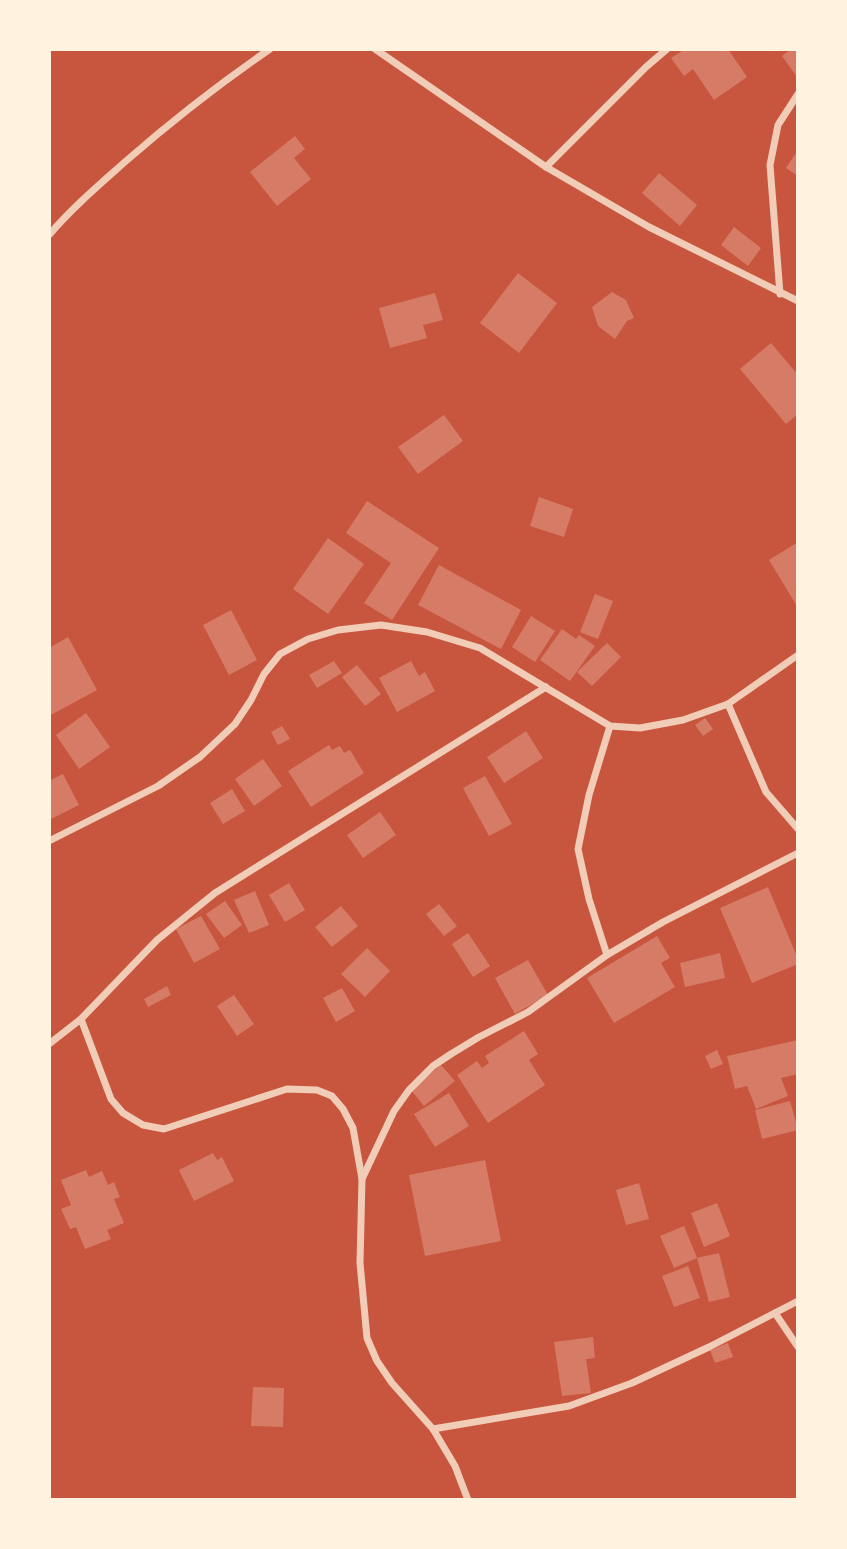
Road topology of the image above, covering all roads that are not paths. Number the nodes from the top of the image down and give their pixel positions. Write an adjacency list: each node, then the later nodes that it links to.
1 (270, 49): 6 (street)
2 (374, 49): 5 (street)
3 (667, 49): 5 (street)
4 (798, 94): 7 (street)
5 (546, 167): 7 (street)
6 (49, 235)
7 (780, 294): 8 (street)
8 (798, 301)
9 (797, 657): 11 (street)
10 (546, 687): 12 (street); 14 (street); 17 (street)
11 (729, 704): 12 (street); 13 (street)
12 (610, 726): 16 (street)
13 (798, 830)
14 (49, 841)
15 (798, 853): 16 (street)
16 (607, 955): 19 (street)
17 (80, 1019): 18 (street); 19 (street)
18 (49, 1044)
19 (362, 1179): 23 (street)
20 (798, 1301): 21 (street)
21 (775, 1313): 22 (street); 23 (street)
22 (798, 1347)
23 (433, 1429): 24 (street)
24 (468, 1500)

